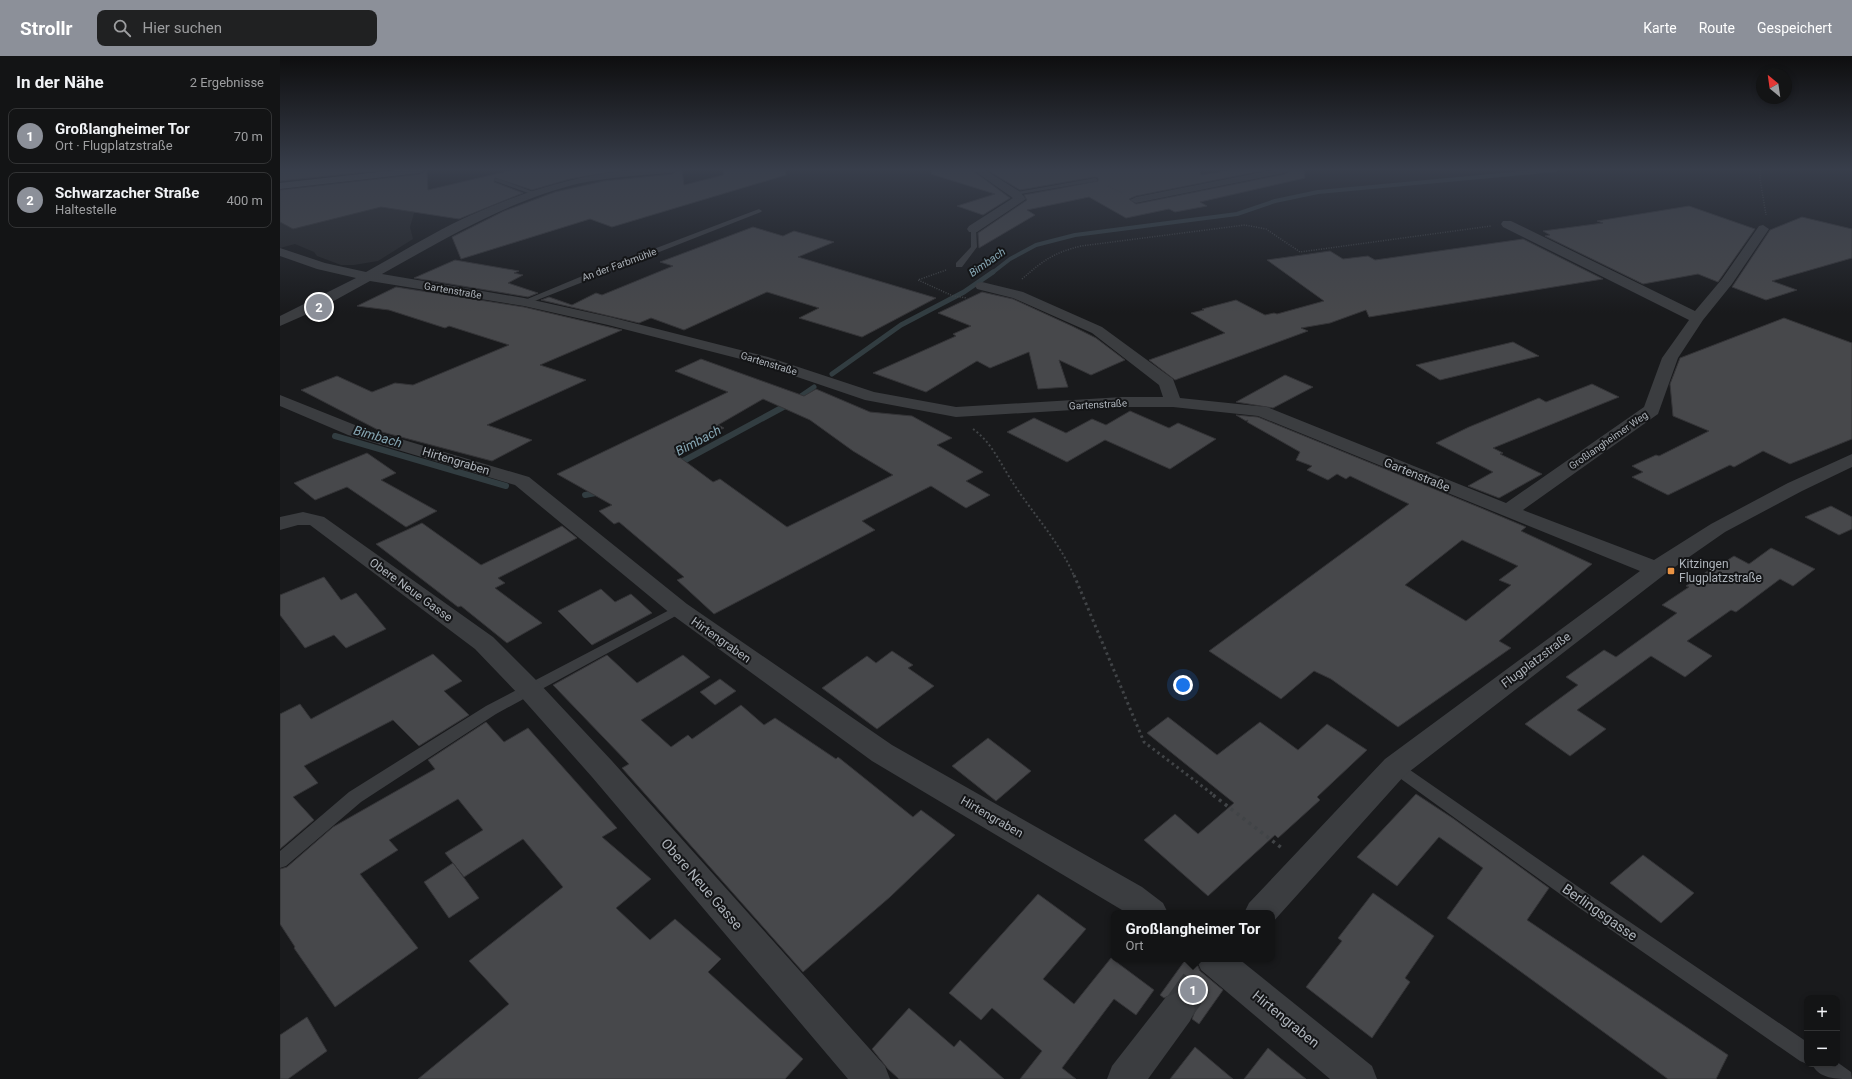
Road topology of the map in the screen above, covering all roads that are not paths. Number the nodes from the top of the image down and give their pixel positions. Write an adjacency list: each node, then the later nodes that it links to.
1 (475, 218): 9 (street)
2 (744, 218): 11 (lane, An der Farbmühle)
3 (991, 218): 5 (street)
4 (1507, 224): 12 (street)
5 (973, 229): 8 (lane)
6 (1763, 230): 12 (street, Großlangheimer Weg)
7 (280, 252): 9 (street, Gartenstraße)
8 (959, 265)
9 (367, 276): 11 (street, Gartenstraße); 13 (street)
10 (982, 286): 15 (street)
11 (524, 302): 15 (street, Gartenstraße)
12 (1697, 318): 17 (street, Großlangheimer Weg)
13 (280, 322)
14 (280, 400): 20 (street, Hirtengraben)
15 (1174, 402): 17 (street, Gartenstraße)
16 (1852, 460): 19 (street, Flugplatzstraße)
17 (1508, 511): 19 (street, Gartenstraße)
18 (280, 524): 21 (street, Obere Neue Gasse)
19 (1656, 569): 22 (street, Flugplatzstraße)
20 (679, 609): 21 (lane); 24 (street, Hirtengraben)
21 (530, 690): 23 (lane); 30 (street, Obere Neue Gasse)
22 (1395, 767): 25 (street, Flugplatzstraße); 28 (lane, Berlingsgasse)
23 (280, 861)
24 (1148, 910)
25 (1263, 910)
26 (1212, 962): 32 (street, Hirtengraben)
27 (1178, 1009): 31 (street)
28 (1804, 1052)
29 (1826, 1067): 33 (lane)
30 (872, 1079)
31 (1125, 1079)
32 (1359, 1079)
33 (1844, 1079)

